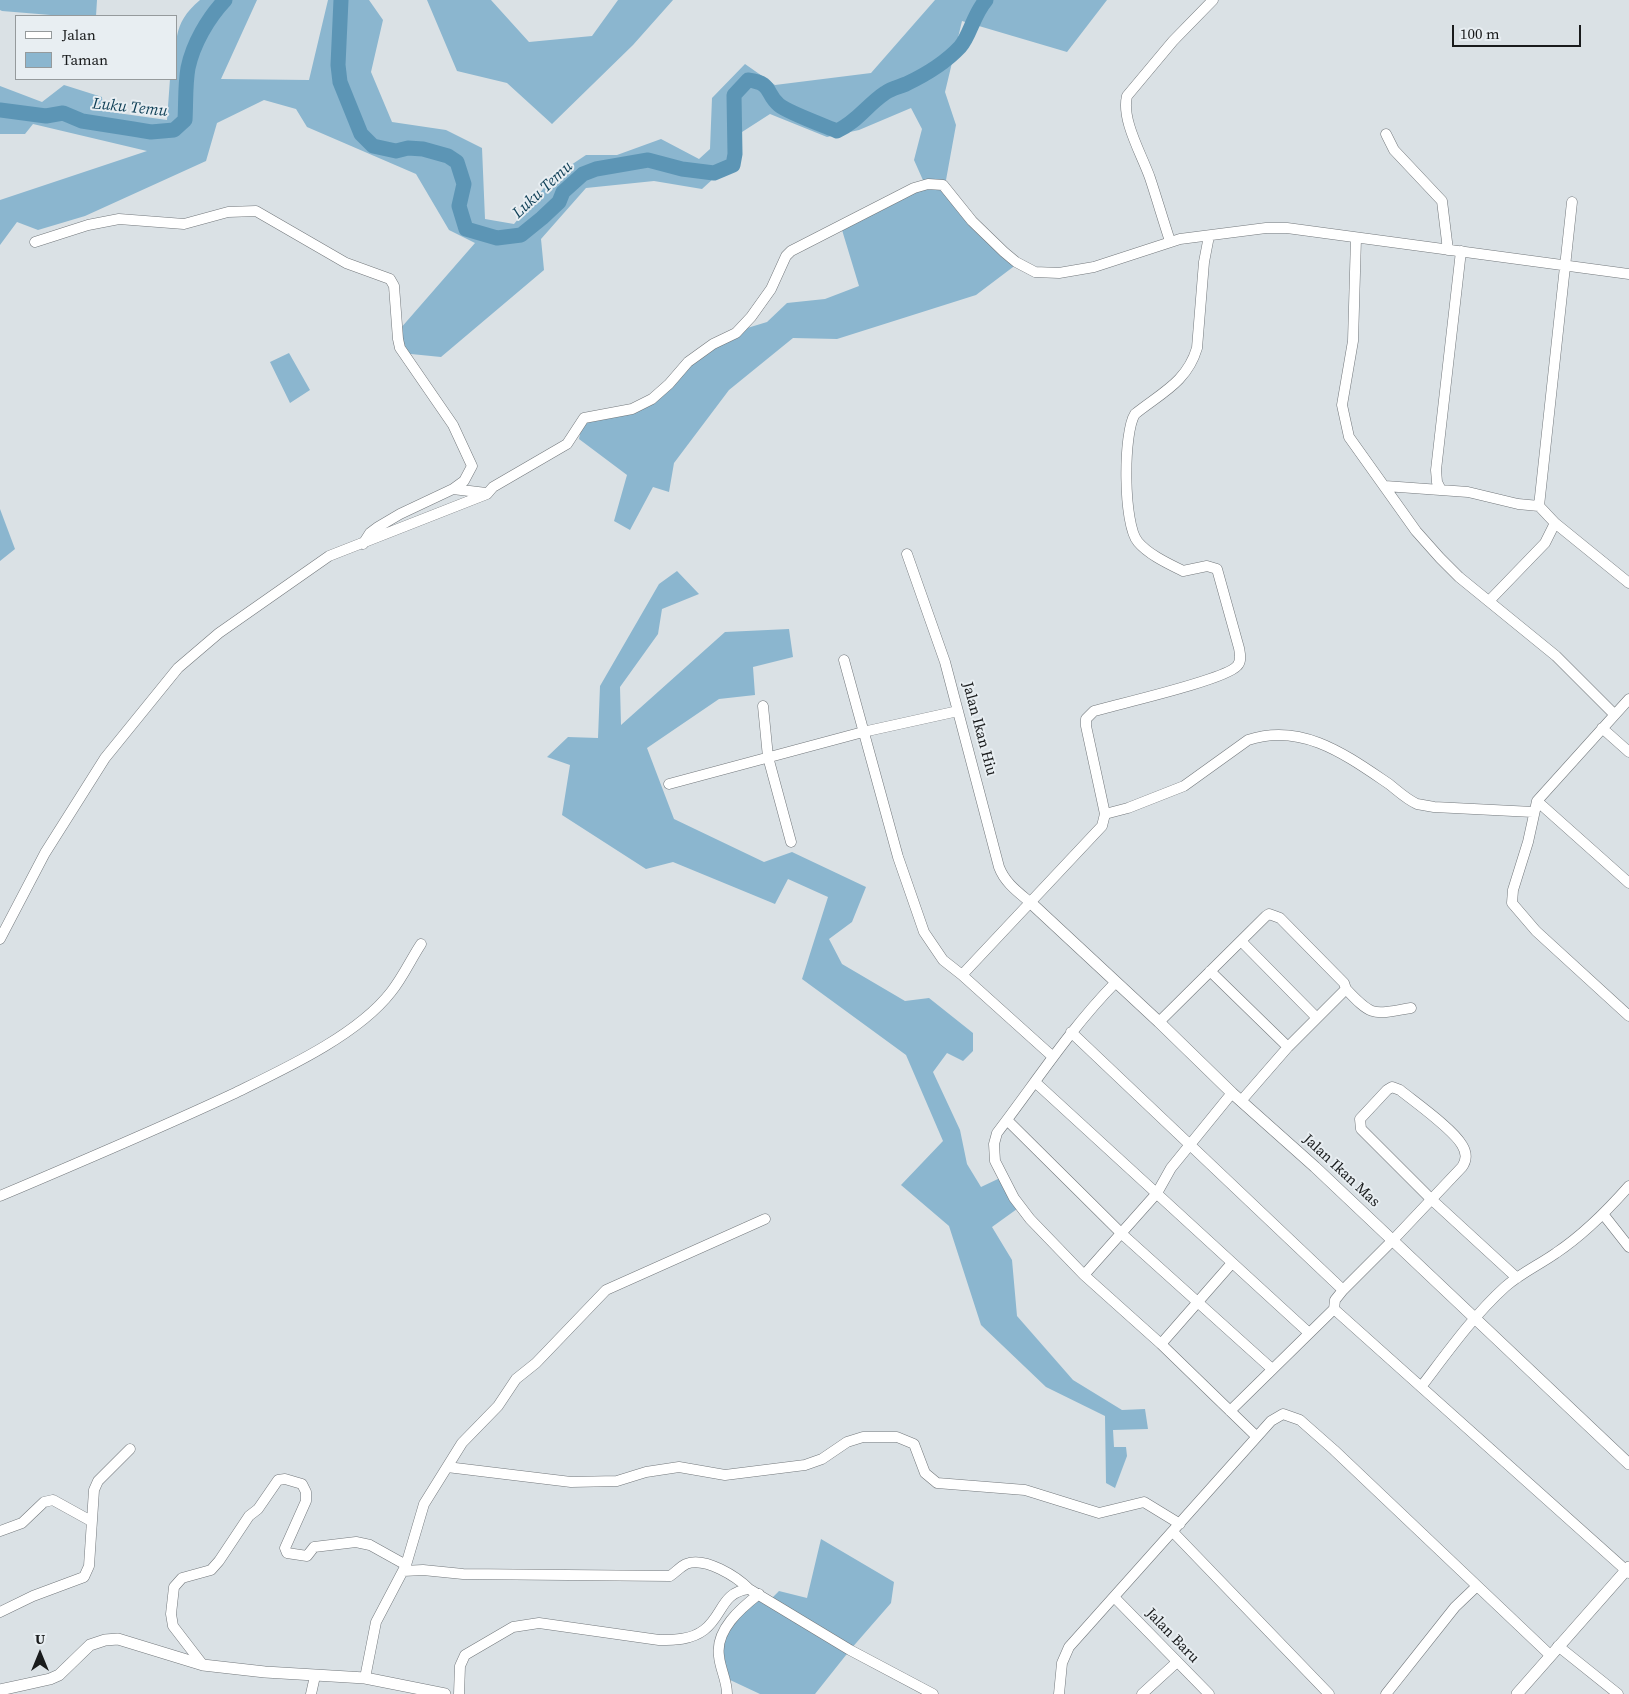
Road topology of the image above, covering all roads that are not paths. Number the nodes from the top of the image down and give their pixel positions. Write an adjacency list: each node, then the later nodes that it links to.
1 (1213, 0): 6 (street)
2 (1386, 134): 8 (street)
3 (1572, 202): 10 (street)
4 (1209, 236): 5 (street); 6 (street); 36 (street)
5 (1356, 238): 8 (street); 12 (street)
6 (1170, 241): 15 (street)
7 (35, 242): 13 (street)
8 (1448, 250): 9 (street)
9 (1461, 251): 10 (street); 14 (street)
10 (1564, 264): 11 (street); 16 (street)
11 (1629, 274)
12 (1385, 486): 14 (street); 23 (street)
13 (453, 489): 15 (street); 20 (street)
14 (1441, 490): 16 (street)
15 (486, 494): 20 (street)
16 (1538, 506): 17 (street)
17 (1555, 523): 18 (street); 19 (street)
18 (1568, 533): 19 (street); 22 (street)
19 (1545, 543): 23 (street)
20 (362, 544): 40 (street)
21 (908, 554): 27 (street, Jalan Ikan Hiu)
22 (1629, 583)
23 (1488, 601): 28 (street)
24 (844, 660): 30 (street)
25 (1629, 699): 28 (street)
26 (763, 706): 32 (street)
27 (958, 711): 30 (street); 39 (street, Jalan Ikan Hiu)
28 (1614, 714): 29 (street)
29 (1602, 728): 31 (street); 34 (street)
30 (863, 732): 32 (street); 44 (street)
31 (1629, 752)
32 (768, 757): 33 (street); 37 (street)
33 (668, 784)
34 (1537, 801): 35 (street); 38 (street)
35 (1533, 812): 36 (street); 48 (street)
36 (1105, 814): 39 (street)
37 (791, 842)
38 (1629, 883)
39 (1031, 903): 44 (street); 45 (street, Jalan Ikan Mas)
40 (0, 939)
41 (1241, 941): 43 (street); 46 (street); 49 (street)
42 (421, 944): 61 (street)
43 (1210, 971): 50 (street); 52 (street)
44 (962, 974): 53 (street)
45 (1115, 982): 50 (street, Jalan Ikan Mas); 51 (street)
46 (1346, 989): 47 (street); 49 (street)
47 (1411, 1008)
48 (1629, 1016)
49 (1317, 1018): 52 (street)
50 (1159, 1022): 55 (street, Jalan Ikan Mas)
51 (1071, 1032): 53 (street); 58 (street)
52 (1288, 1047): 56 (street)
53 (1052, 1056): 54 (street)
54 (1035, 1082): 57 (street); 60 (street)
55 (1232, 1093): 56 (street, Jalan Ikan Mas); 58 (street)
56 (1241, 1101): 66 (street, Jalan Ikan Mas)
57 (1007, 1120): 65 (street); 69 (street)
58 (1190, 1145): 60 (street); 71 (street)
59 (1629, 1186): 63 (street)
60 (1157, 1193): 65 (street); 68 (street)
61 (0, 1196)
62 (1431, 1199): 62 (street); 66 (street); 70 (street)
63 (1603, 1214): 67 (street); 70 (street)
64 (765, 1219): 83 (street)
65 (1122, 1234): 69 (street); 72 (street)
66 (1393, 1240): 71 (street); 74 (street, Jalan Ikan Mas)
67 (1629, 1247)
68 (1232, 1263): 72 (street); 75 (street)
69 (1084, 1275): 76 (street)
70 (1516, 1278): 74 (street)
71 (1343, 1290): 73 (street)
72 (1196, 1301): 76 (street); 77 (street)
73 (1334, 1309): 75 (street); 78 (street)
74 (1476, 1317): 78 (street); 82 (street, Jalan Ikan Mas)
75 (1309, 1332): 77 (street)
76 (1161, 1344): 79 (street)
77 (1272, 1369): 79 (street)
78 (1421, 1387): 89 (street)
79 (1230, 1411): 80 (street)
80 (1256, 1436): 85 (street); 90 (street)
81 (130, 1449): 84 (street)
82 (1629, 1464)
83 (447, 1467): 85 (street); 88 (street)
84 (92, 1521): 86 (street); 93 (street)
85 (1180, 1524): 87 (street)
86 (0, 1531)
87 (1173, 1532): 92 (street); 108 (street)
88 (404, 1568): 91 (street); 96 (street); 98 (street)
89 (1628, 1571): 94 (street)
90 (1478, 1586): 94 (street); 109 (street)
91 (754, 1592): 102 (street); 103 (street); 104 (street)
92 (1115, 1598): 95 (street, Jalan Baru); 105 (street)
93 (0, 1612)
94 (1554, 1650): 110 (street); 111 (street)
95 (1177, 1662): 106 (street); 107 (street, Jalan Baru)
96 (203, 1664): 97 (street); 99 (street)
97 (315, 1676): 98 (street); 100 (street)
98 (365, 1678): 101 (street)
99 (0, 1690)
100 (311, 1694)
101 (446, 1694)
102 (460, 1694)
103 (726, 1694)
104 (932, 1694)
105 (1058, 1694)
106 (1142, 1694)
107 (1209, 1694)
108 (1329, 1694)
109 (1386, 1694)
110 (1517, 1694)
111 (1618, 1694)

